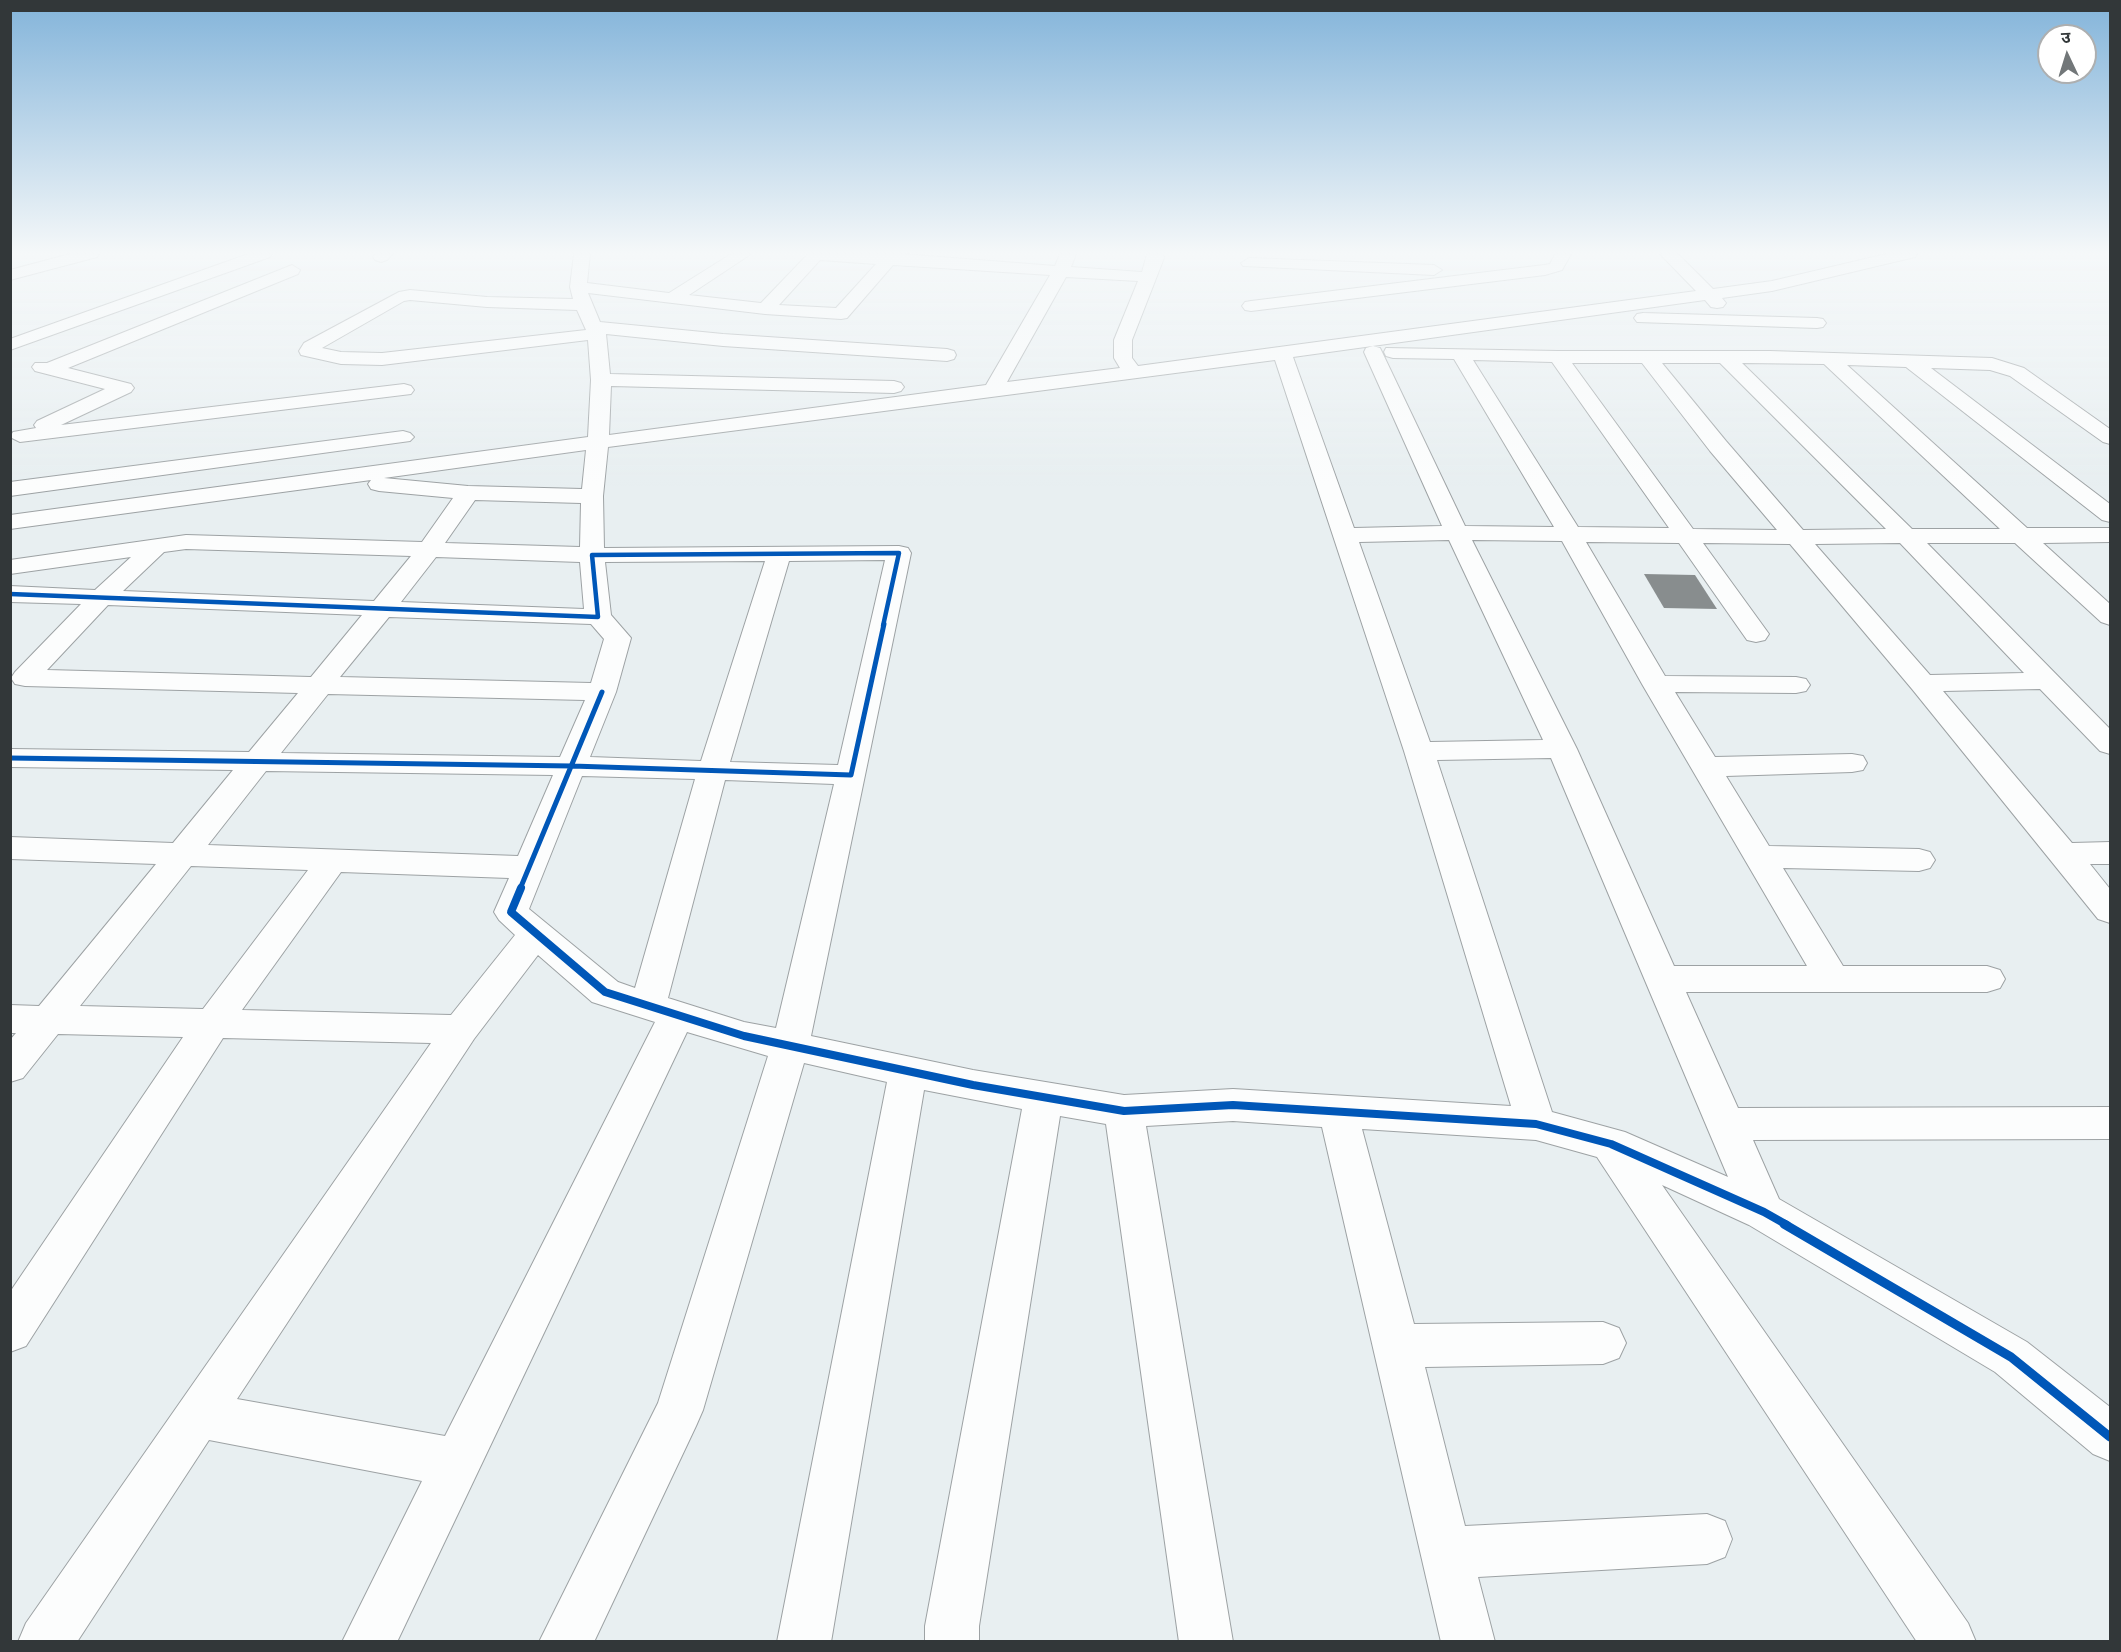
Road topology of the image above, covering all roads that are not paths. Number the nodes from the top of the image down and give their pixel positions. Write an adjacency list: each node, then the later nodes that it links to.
1 (78, 331): 19 (street)
2 (141, 331): 27 (street)
3 (338, 331): 4 (street)
4 (587, 331)
5 (595, 331): 28 (street)
6 (609, 331): 18 (street)
7 (1025, 331): 29 (street)
8 (1127, 331): 26 (street)
9 (1252, 331): 13 (street)
10 (1357, 331): 13 (street)
11 (1438, 331): 14 (street)
12 (1745, 331): 23 (street)
13 (1253, 343): 16 (street); 26 (street)
14 (1314, 349): 15 (street); 16 (street)
15 (1373, 352): 17 (street); 42 (street)
16 (1282, 353): 45 (street)
17 (1460, 354): 20 (street); 43 (street)
18 (947, 355)
19 (16, 357): 27 (street)
20 (1558, 357): 21 (street); 47 (street)
21 (1647, 357): 22 (street); 49 (street)
22 (1725, 357): 23 (street); 48 (street)
23 (1770, 357): 24 (street)
24 (1829, 359): 25 (street); 44 (street)
25 (1910, 361): 33 (street); 40 (street)
26 (1128, 365): 29 (street)
27 (48, 369): 34 (street)
28 (601, 380): 29 (street); 32 (street)
29 (996, 383): 32 (street)
30 (404, 390): 35 (street)
31 (404, 437): 35 (street)
32 (598, 438): 36 (street); 39 (street)
33 (2110, 438)
34 (15, 439): 35 (street)
35 (200, 439): 37 (street)
36 (327, 479): 38 (street); 41 (street)
37 (10, 489)
38 (468, 493): 39 (street); 51 (street)
39 (592, 496): 53 (street)
40 (2110, 515)
41 (10, 522)
42 (1457, 533): 43 (street); 45 (street); 69 (street)
43 (1570, 534): 47 (street); 64 (street)
44 (2019, 534): 46 (street); 48 (street); 59 (street)
45 (1344, 535): 70 (street)
46 (2110, 535)
47 (1684, 536): 49 (street); 60 (street)
48 (1906, 536): 49 (street); 61 (street)
49 (1795, 537): 62 (street)
50 (157, 546): 51 (street); 54 (street); 56 (street)
51 (428, 551): 53 (street); 57 (street)
52 (779, 554): 53 (street); 76 (street); 77 (street)
53 (592, 555): 58 (street)
54 (10, 567)
55 (10, 594): 56 (street)
56 (101, 598): 57 (street); 63 (street)
57 (382, 608): 58 (street); 65 (street)
58 (598, 617): 67 (street)
59 (2110, 617)
60 (1756, 634)
61 (2048, 681): 62 (street); 68 (street)
62 (1922, 683): 80 (street)
63 (18, 684): 65 (street)
64 (1656, 684): 66 (street); 75 (street)
65 (320, 685): 67 (street); 72 (street)
66 (1796, 685)
67 (602, 692): 74 (street)
68 (2110, 745)
69 (1562, 749): 70 (street); 88 (street)
70 (1419, 751): 103 (street)
71 (10, 758): 72 (street)
72 (257, 762): 74 (street); 81 (street)
73 (1852, 763): 75 (street)
74 (572, 766): 76 (street); 85 (street)
75 (1708, 767): 82 (street)
76 (713, 770): 77 (street); 91 (street)
77 (851, 775): 96 (street)
78 (10, 848): 81 (street)
79 (2110, 853): 80 (street)
80 (2062, 854): 86 (street)
81 (182, 855): 84 (street); 93 (street)
82 (1760, 857): 83 (street); 90 (street)
83 (1919, 860)
84 (332, 861): 85 (street); 94 (street)
85 (530, 868): 87 (street)
86 (2110, 911)
87 (536, 933): 91 (street); 95 (street)
88 (1663, 979): 90 (street); 104 (street)
89 (1987, 979): 90 (street)
90 (1833, 981)
91 (663, 1011): 96 (street); 112 (street)
92 (10, 1019): 93 (street)
93 (49, 1020): 94 (street); 97 (street)
94 (212, 1024): 95 (street); 107 (street)
95 (461, 1029): 110 (street)
96 (790, 1046): 98 (street); 117 (street)
97 (10, 1067)
98 (908, 1071): 99 (street); 118 (street)
99 (1044, 1097): 100 (street); 119 (street)
100 (1124, 1111): 101 (street); 120 (street)
101 (1338, 1113): 103 (street); 109 (street)
102 (2110, 1123): 104 (street)
103 (1536, 1124): 105 (street)
104 (1726, 1124): 106 (street)
105 (1611, 1144): 106 (street); 122 (street)
106 (1764, 1212): 111 (street)
107 (10, 1331)
108 (1603, 1343): 109 (street)
109 (1397, 1346): 114 (street)
110 (198, 1415): 112 (street); 115 (street)
111 (2110, 1437)
112 (457, 1463): 116 (street)
113 (1707, 1539): 114 (street)
114 (1447, 1553): 121 (street)
115 (45, 1641)
116 (369, 1641)
117 (566, 1641)
118 (804, 1641)
119 (952, 1641)
120 (1206, 1641)
121 (1468, 1641)
122 (1949, 1641)

